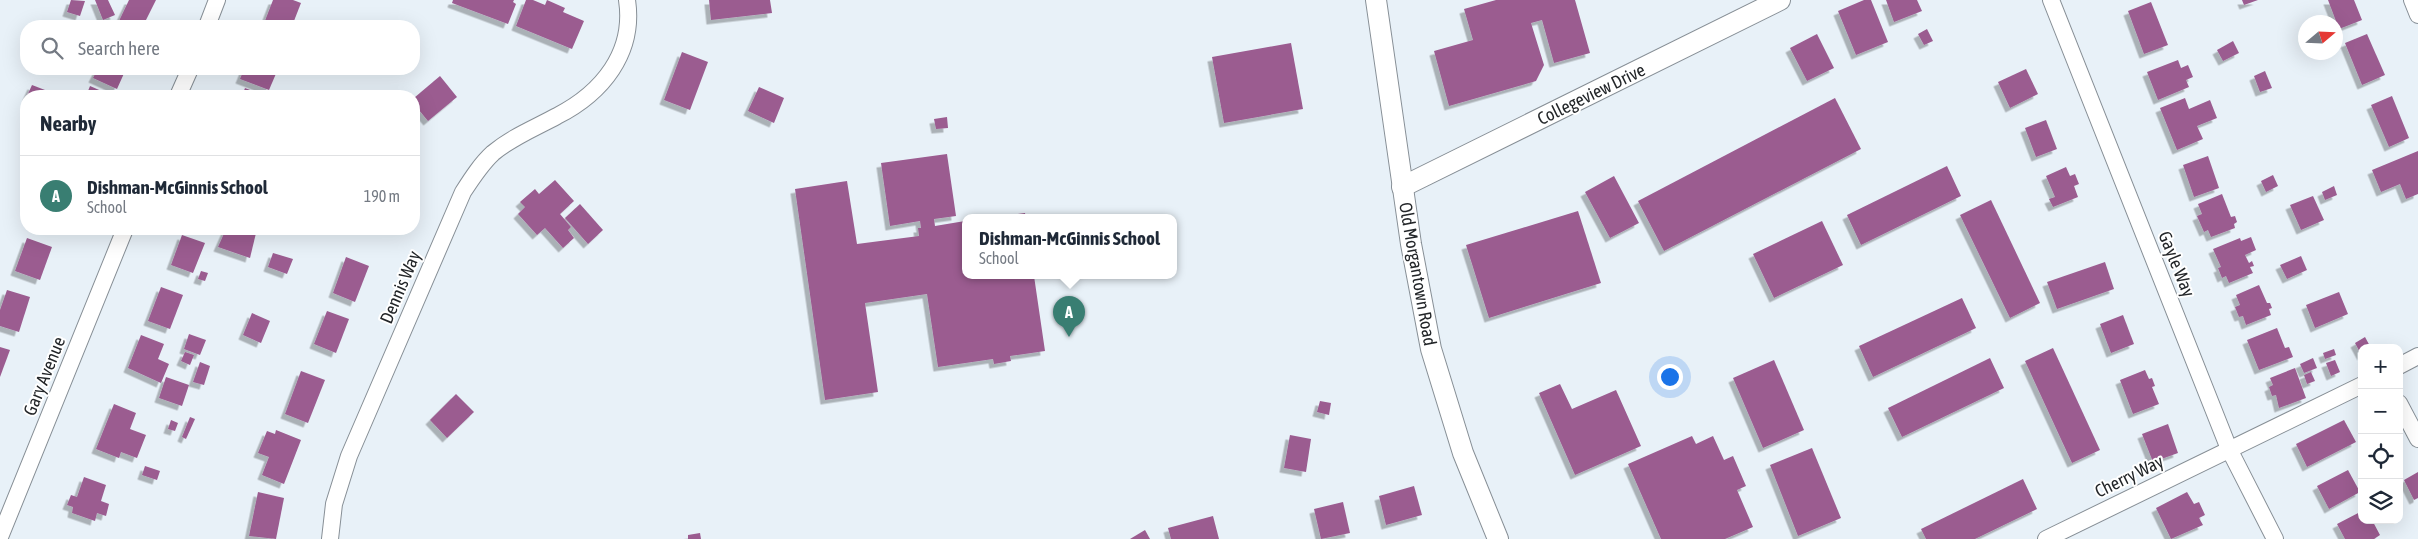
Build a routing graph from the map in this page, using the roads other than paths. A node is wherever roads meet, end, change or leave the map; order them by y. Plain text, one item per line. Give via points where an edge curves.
1 (217, 0) edge
2 (627, 0) edge
3 (1376, 0) edge
4 (1780, 0) edge
5 (2051, 0) edge
6 (2412, 0) edge
7 (2418, 15) edge
8 (209, 20) edge
9 (187, 75) edge
10 (181, 90) edge
11 (1402, 187) junction
12 (123, 235) edge
13 (2418, 356) edge
14 (2403, 364) edge
15 (2358, 386) edge
16 (2403, 411) edge
17 (2418, 439) edge
18 (2229, 449) junction
19 (0, 538) edge
20 (330, 539) edge
21 (1498, 539) edge
22 (2046, 539) edge
23 (2275, 539) edge

1 - 8 street
2 - 20 street, Dennis Way via 628,28 623,49 613,70 598,88 493,153 463,192 349,456 334,504
3 - 11 street, Old Morgantown Road
4 - 11 street, Collegeview Drive
5 - 18 street, Gayle Way
6 - 7 street
9 - 10 street
11 - 21 street, Old Morgantown Road via 1431,349 1463,453
12 - 19 street, Gary Avenue
13 - 14 street
15 - 18 street, Cherry Way
16 - 17 street
18 - 22 street, Cherry Way
18 - 23 street, Gayle Way

